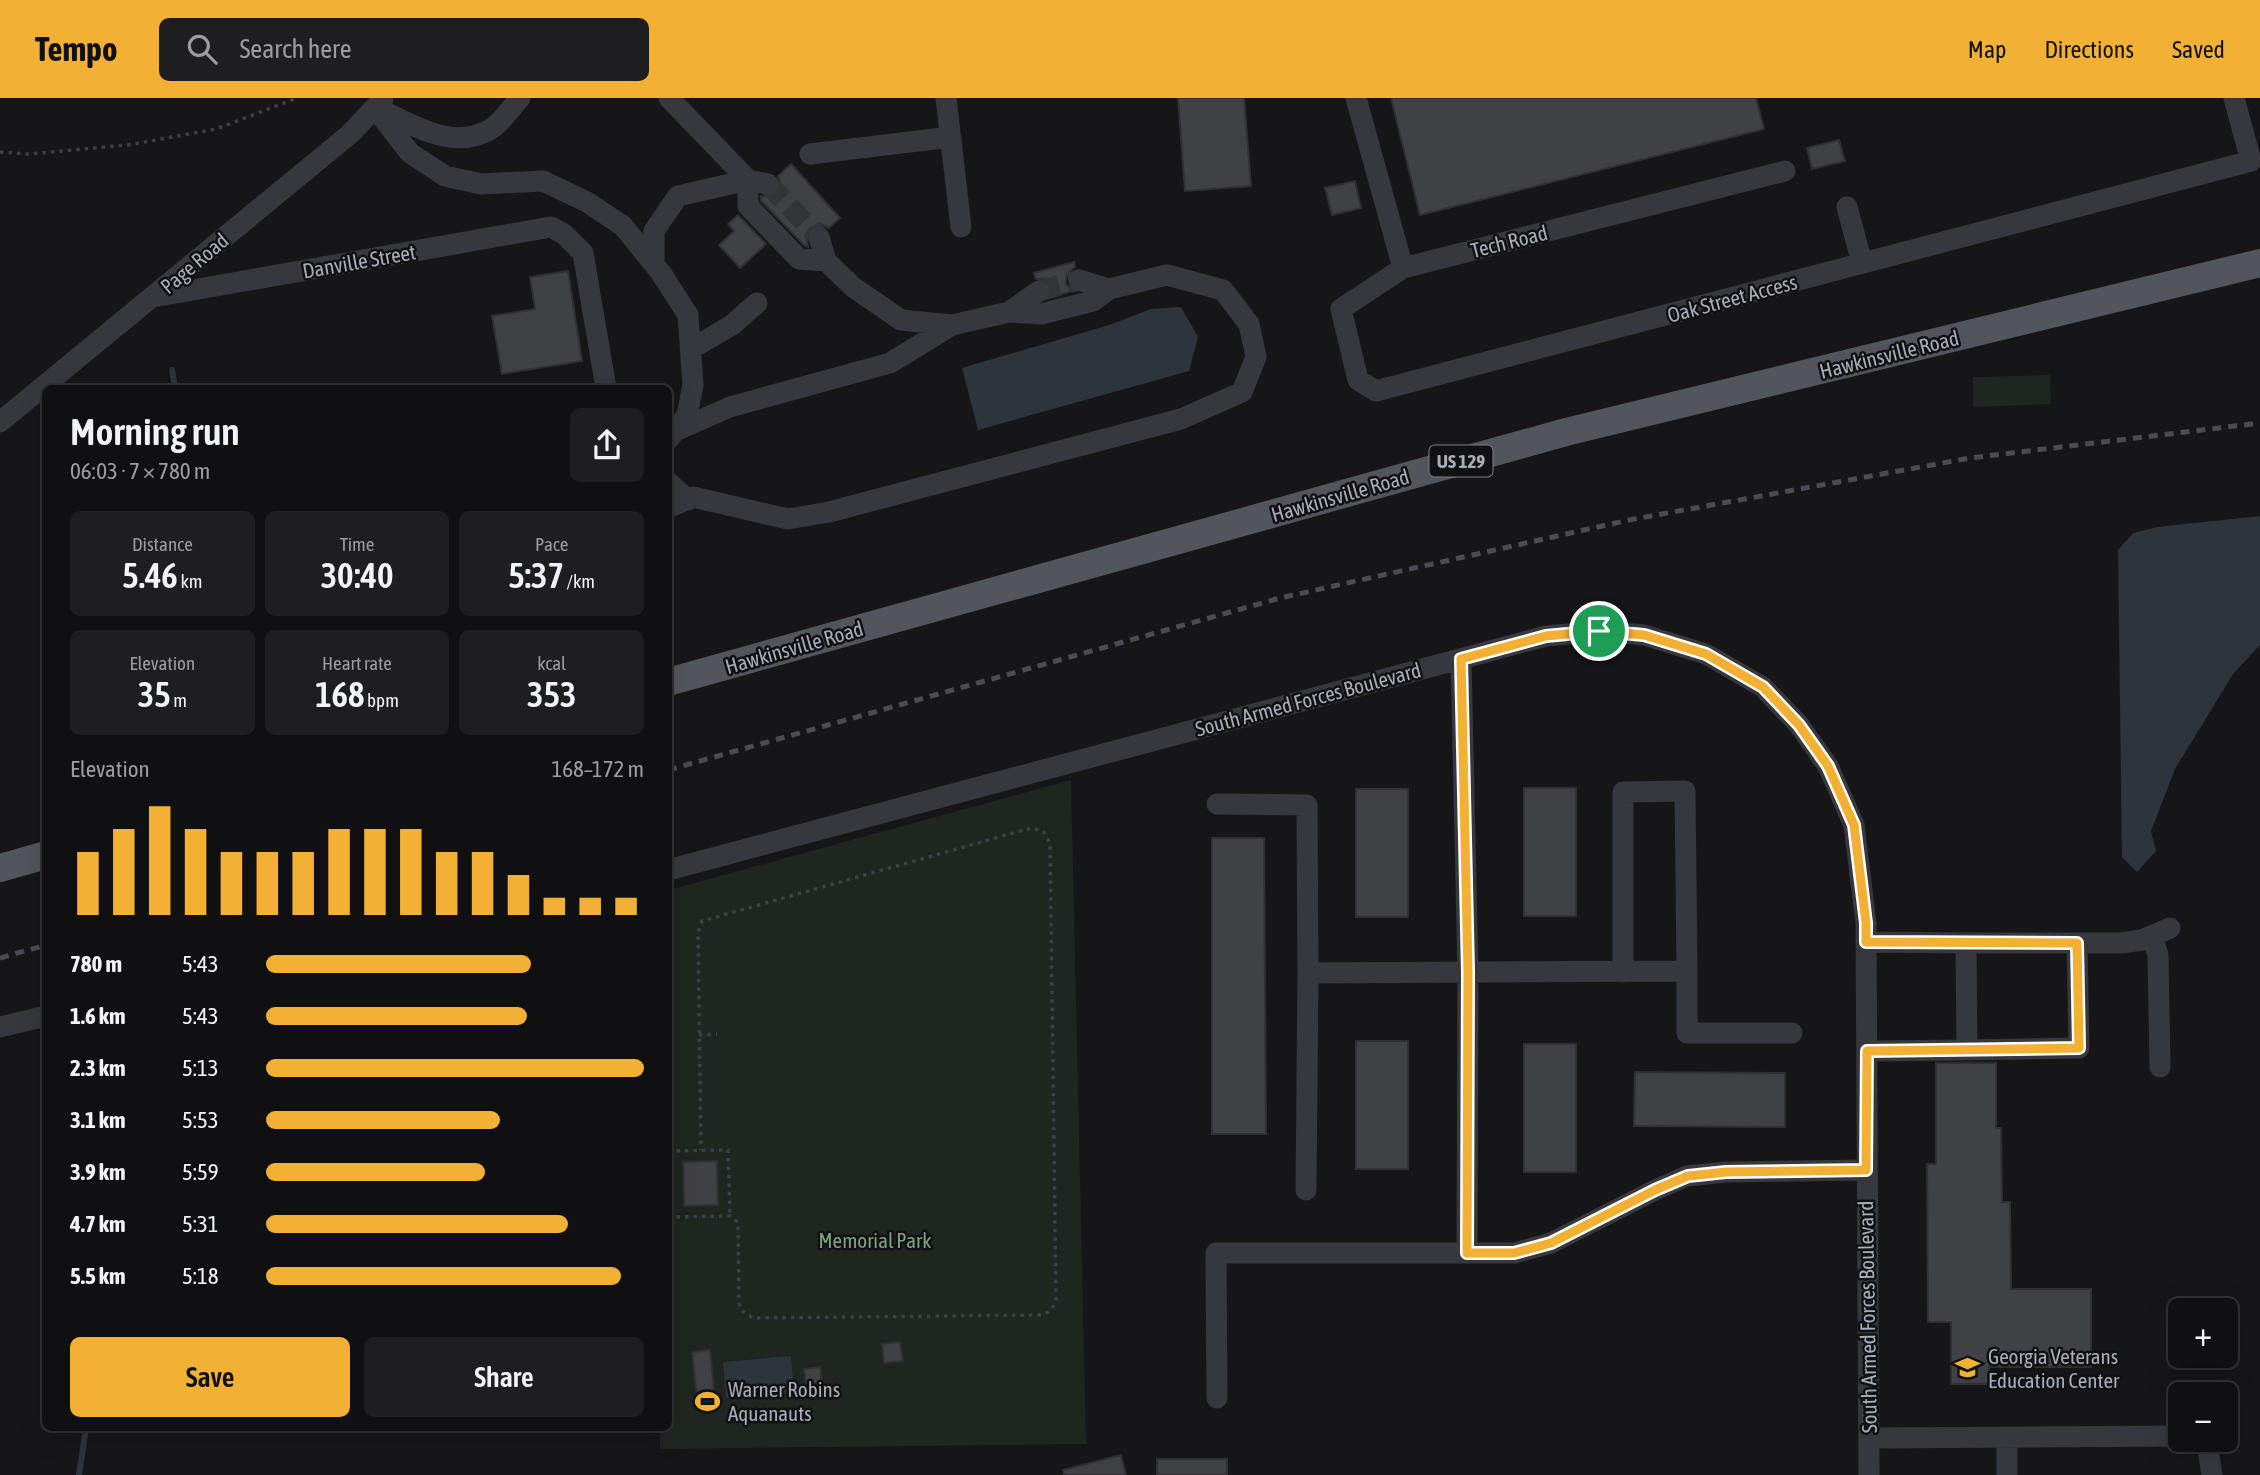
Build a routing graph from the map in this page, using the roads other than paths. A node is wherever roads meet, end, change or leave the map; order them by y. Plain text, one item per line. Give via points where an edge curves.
1 (520, 98) edge
2 (669, 98) edge
3 (946, 98) edge
4 (1356, 98) edge
5 (2234, 98) edge
6 (379, 103) edge
7 (951, 137) junction
8 (810, 154) dead end
9 (1785, 171) dead end
10 (758, 182) junction
11 (1847, 207) dead end
12 (961, 227) dead end
13 (819, 237) tunnel mouth
14 (826, 261) junction
15 (1862, 263) junction
16 (2260, 263) edge
17 (654, 264) junction
18 (1403, 268) junction
19 (1079, 280) tunnel mouth
20 (1109, 289) junction
21 (1039, 291) tunnel mouth
22 (153, 297) junction
23 (757, 303) dead end
24 (1009, 313) junction
25 (952, 325) junction
26 (691, 349) junction
27 (45, 385) edge
28 (605, 385) edge
29 (42, 388) edge
30 (0, 422) edge
31 (672, 436) edge
32 (678, 504) edge
33 (1461, 659) junction
34 (672, 681) edge
35 (1217, 804) dead end
36 (42, 856) edge
37 (0, 867) edge
38 (672, 869) edge
39 (1866, 942) junction
40 (1966, 943) junction
41 (2077, 943) junction
42 (1687, 971) junction
43 (1468, 972) junction
44 (1623, 972) junction
45 (1308, 973) junction
46 (42, 1017) edge
47 (0, 1027) edge
48 (1792, 1033) dead end
49 (1967, 1050) junction
50 (1867, 1051) junction
51 (2160, 1067) dead end
52 (1866, 1170) junction
53 (1306, 1190) dead end
54 (1467, 1253) junction
55 (1217, 1398) dead end
56 (2168, 1436) edge
57 (2007, 1437) junction
58 (1869, 1438) junction
59 (2208, 1452) edge
60 (1869, 1475) edge
61 (2007, 1475) edge
62 (2212, 1475) edge

1 - 6 street via 494,127 466,139 449,139
2 - 10 street
3 - 7 street
4 - 18 street
5 - 15 street, Oak Street Access via 2251,161
6 - 17 street via 410,153 446,176 481,184 543,181 623,226
6 - 22 street, Page Road via 350,134
7 - 8 street
7 - 12 street
9 - 18 street, Tech Road
10 - 14 street via 748,206 799,259
10 - 17 street via 677,196 654,231
11 - 15 street
13 - 14 street
14 - 25 street via 853,287 901,320
15 - 18 street, Oak Street Access via 1376,391 1358,380 1341,309
16 - 34 main road, Hawkinsville Road / US 129 via 1566,432
17 - 26 street via 688,315
19 - 20 street
20 - 24 street via 1093,301 1041,314
20 - 32 street via 1167,275 1223,290 1249,324 1256,357 1242,392 1181,419 829,512 788,519 693,497
21 - 24 street
22 - 27 street, Page Road
22 - 28 street, Danville Street via 551,227 583,254
23 - 26 street via 732,325
24 - 25 street
25 - 31 street via 890,363 730,407
26 - 31 street via 693,385 687,415
29 - 30 street, Page Road
33 - 38 street, South Armed Forces Boulevard
33 - 39 street, South Armed Forces Boulevard via 1546,636 1599,631 1644,635 1706,654 1763,687 1799,725 1828,766 1854,825
33 - 43 street
35 - 45 street via 1307,805
36 - 37 main road
39 - 40 street
39 - 50 street, South Armed Forces Boulevard
40 - 41 street
40 - 49 street
41 - 49 street via 2079,1048
41 - 51 street via 2121,943 2161,932
42 - 44 street
42 - 44 street via 1685,791 1623,792
42 - 48 street via 1688,1033
43 - 44 street
43 - 45 street
43 - 54 street
45 - 53 street
46 - 47 street
49 - 50 street
50 - 52 street, South Armed Forces Boulevard
52 - 54 street via 1688,1176 1551,1243 1514,1253
52 - 58 street, South Armed Forces Boulevard
54 - 55 street via 1216,1253
56 - 57 street
57 - 58 street
57 - 61 street
58 - 60 street, South Armed Forces Boulevard
59 - 62 street

